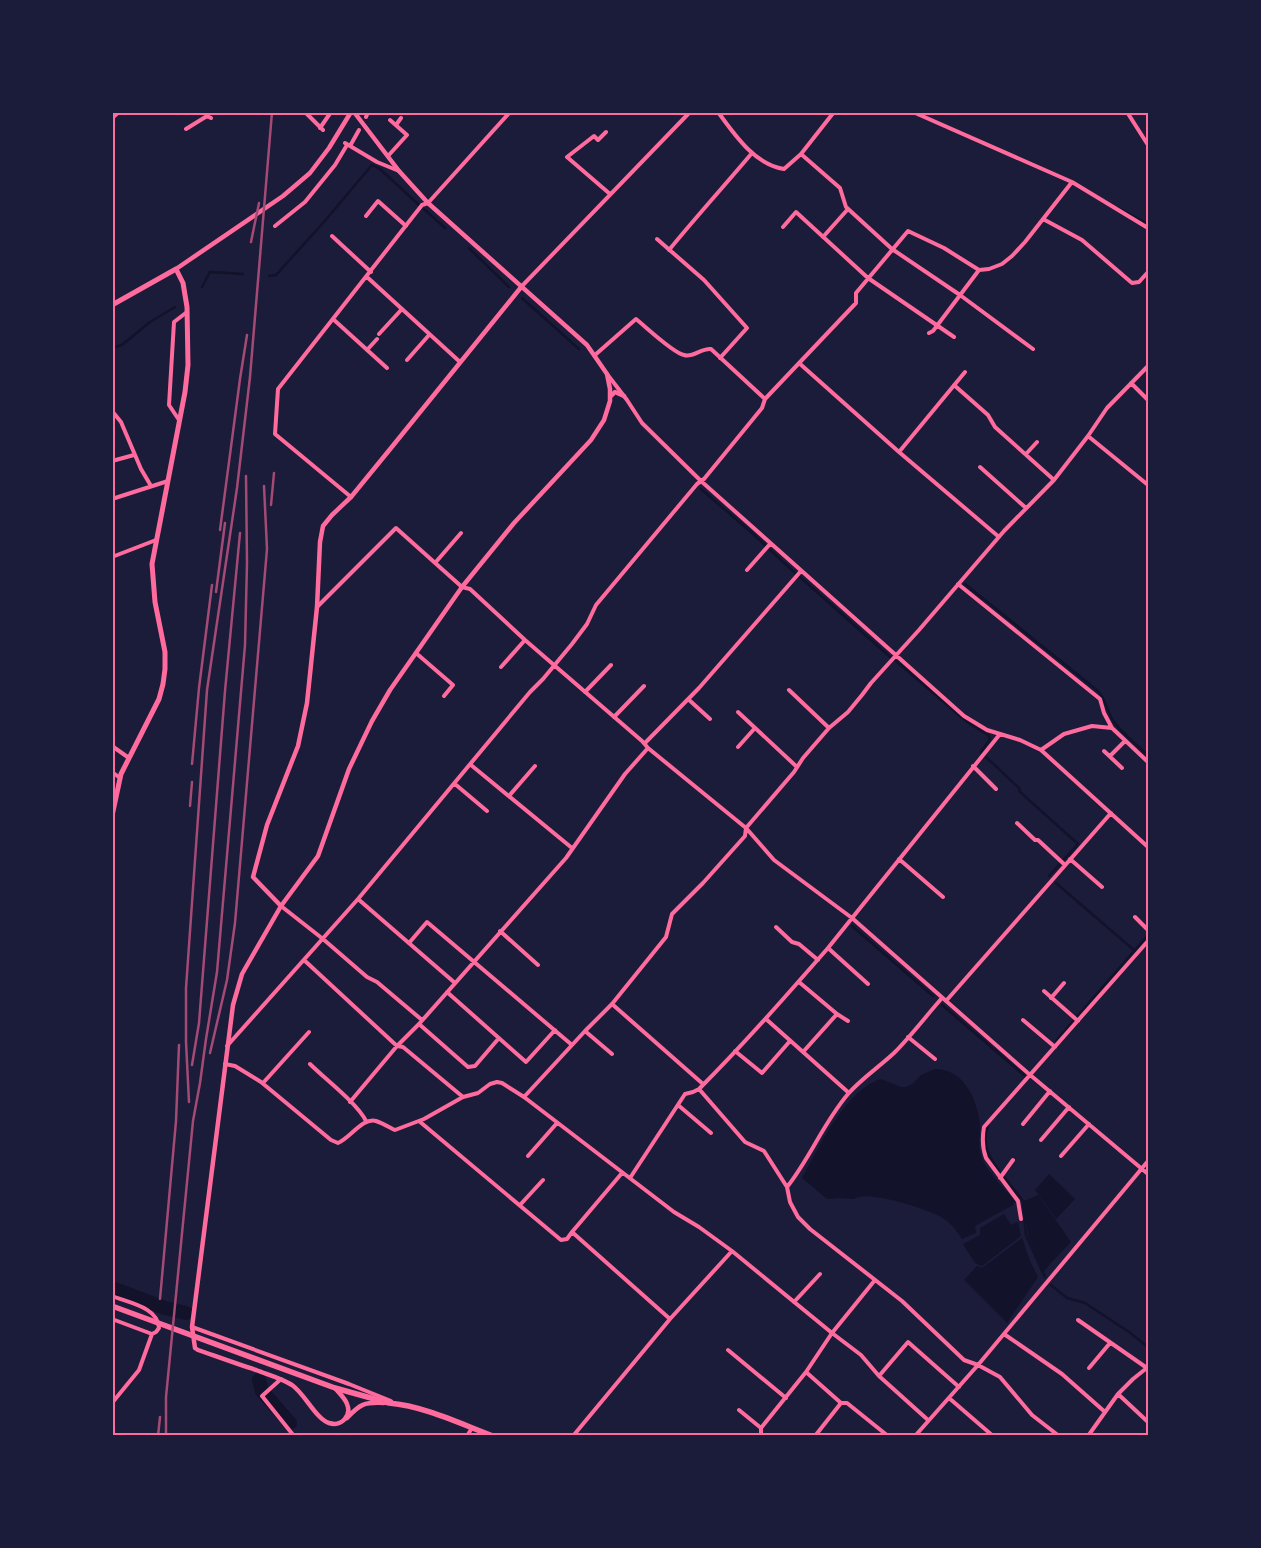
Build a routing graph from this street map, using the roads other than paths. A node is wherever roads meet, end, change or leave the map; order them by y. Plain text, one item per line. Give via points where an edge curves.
1 (119, 112) edge
2 (305, 112) edge
3 (331, 112) edge
4 (352, 112) edge
5 (510, 112) edge
6 (690, 112) edge
7 (718, 112) edge
8 (834, 112) edge
9 (913, 112) edge
10 (1127, 112) edge
11 (208, 115) edge
12 (112, 118) edge
13 (401, 118) dead end
14 (390, 120) dead end
15 (396, 125) junction
16 (186, 129) dead end
17 (359, 130) dead end
18 (606, 132) dead end
19 (347, 145) junction
20 (1148, 146) edge
21 (752, 153) junction
22 (801, 154) junction
23 (388, 156) junction
24 (399, 171) junction
25 (1072, 182) junction
26 (610, 194) junction
27 (428, 202) junction
28 (848, 209) junction
29 (366, 216) dead end
30 (1043, 219) junction
31 (275, 226) dead end
32 (406, 226) junction
33 (783, 227) dead end
34 (1148, 228) edge
35 (332, 236) dead end
36 (823, 237) junction
37 (657, 239) dead end
38 (892, 249) junction
39 (669, 250) junction
40 (176, 270) junction
41 (979, 270) junction
42 (371, 272) junction
43 (1148, 272) edge
44 (367, 277) junction
45 (868, 278) junction
46 (522, 286) junction
47 (960, 295) junction
48 (112, 305) edge
49 (402, 309) junction
50 (187, 312) junction
51 (333, 320) junction
52 (937, 326) junction
53 (928, 333) dead end
54 (379, 334) dead end
55 (429, 335) junction
56 (954, 337) dead end
57 (377, 339) dead end
58 (1033, 349) dead end
59 (367, 350) junction
60 (595, 355) junction
61 (720, 358) junction
62 (407, 360) dead end
63 (460, 362) junction
64 (799, 363) junction
65 (1148, 366) edge
66 (386, 368) dead end
67 (965, 372) dead end
68 (608, 374) junction
69 (1131, 383) junction
70 (954, 385) junction
71 (624, 396) junction
72 (610, 398) junction
73 (765, 399) junction
74 (1148, 400) edge
75 (112, 411) edge
76 (180, 422) junction
77 (1088, 436) junction
78 (1036, 442) dead end
79 (899, 452) junction
80 (1026, 454) junction
81 (134, 455) junction
82 (112, 461) edge
83 (980, 467) dead end
84 (1054, 480) junction
85 (701, 481) junction
86 (168, 482) junction
87 (1148, 485) edge
88 (151, 486) junction
89 (351, 496) junction
90 (112, 499) edge
91 (1026, 508) junction
92 (461, 533) dead end
93 (999, 536) junction
94 (156, 540) junction
95 (768, 545) junction
96 (112, 557) edge
97 (435, 563) junction
98 (747, 570) dead end
99 (800, 571) junction
100 (958, 584) junction
101 (462, 587) junction
102 (318, 607) junction
103 (525, 640) junction
104 (416, 653) junction
105 (896, 656) junction
106 (555, 665) junction
107 (611, 665) dead end
108 (501, 667) dead end
109 (644, 686) dead end
110 (788, 690) dead end
111 (586, 692) junction
112 (444, 696) dead end
113 (688, 699) junction
114 (738, 712) dead end
115 (614, 717) junction
116 (710, 718) dead end
117 (754, 728) junction
118 (829, 728) junction
119 (1112, 728) junction
120 (1000, 734) junction
121 (1125, 740) junction
122 (645, 743) junction
123 (112, 746) edge
124 (738, 747) dead end
125 (648, 748) junction
126 (1041, 750) junction
127 (1104, 751) dead end
128 (1110, 756) junction
129 (128, 758) junction
130 (1148, 762) edge
131 (471, 765) junction
132 (535, 766) dead end
133 (974, 766) junction
134 (797, 767) junction
135 (1122, 768) dead end
136 (112, 772) edge
137 (120, 778) junction
138 (455, 784) junction
139 (996, 789) dead end
140 (509, 796) junction
141 (487, 811) dead end
142 (1111, 813) junction
143 (112, 816) edge
144 (1017, 823) dead end
145 (746, 828) junction
146 (1148, 847) edge
147 (572, 848) junction
148 (899, 859) junction
149 (1070, 859) junction
150 (1063, 863) junction
151 (1102, 888) dead end
152 (943, 897) dead end
153 (358, 899) junction
154 (281, 906) junction
155 (1136, 917) dead end
156 (852, 918) junction
157 (776, 927) dead end
158 (1148, 930) edge
159 (500, 931) junction
160 (323, 939) junction
161 (1148, 941) edge
162 (409, 943) junction
163 (828, 948) junction
164 (304, 960) junction
165 (818, 960) junction
166 (473, 962) junction
167 (538, 965) dead end
168 (798, 982) junction
169 (455, 983) junction
170 (1064, 983) dead end
171 (868, 984) dead end
172 (1044, 991) dead end
173 (447, 992) junction
174 (942, 998) junction
175 (1051, 998) junction
176 (946, 1002) junction
177 (612, 1004) junction
178 (837, 1014) junction
179 (766, 1019) junction
180 (422, 1020) junction
181 (1023, 1020) dead end
182 (1076, 1020) junction
183 (848, 1021) dead end
184 (419, 1024) junction
185 (554, 1030) junction
186 (585, 1031) junction
187 (309, 1032) dead end
188 (499, 1038) junction
189 (908, 1038) junction
190 (790, 1042) junction
191 (572, 1045) junction
192 (227, 1046) junction
193 (397, 1046) junction
194 (1055, 1048) junction
195 (735, 1051) junction
196 (802, 1052) junction
197 (612, 1054) dead end
198 (935, 1059) dead end
199 (226, 1064) junction
200 (310, 1064) dead end
201 (1029, 1074) junction
202 (263, 1083) junction
203 (703, 1084) junction
204 (699, 1089) junction
205 (1050, 1091) junction
206 (849, 1093) junction
207 (463, 1097) junction
208 (524, 1097) junction
209 (350, 1102) junction
210 (678, 1105) junction
211 (1069, 1107) junction
212 (366, 1121) junction
213 (419, 1121) junction
214 (557, 1123) junction
215 (1022, 1124) dead end
216 (1089, 1124) junction
217 (711, 1133) dead end
218 (1041, 1140) dead end
219 (528, 1156) dead end
220 (1061, 1156) dead end
221 (1013, 1160) dead end
222 (1148, 1161) edge
223 (1142, 1168) junction
224 (622, 1173) junction
225 (1148, 1174) edge
226 (630, 1178) junction
227 (1000, 1178) junction
228 (543, 1180) dead end
229 (787, 1187) junction
230 (520, 1205) junction
231 (1021, 1219) dead end
232 (572, 1232) junction
233 (732, 1251) junction
234 (820, 1274) dead end
235 (875, 1280) junction
236 (112, 1296) edge
237 (794, 1302) junction
238 (112, 1306) edge
239 (112, 1319) edge
240 (670, 1319) junction
241 (1078, 1320) dead end
242 (192, 1327) junction
243 (832, 1333) junction
244 (152, 1334) junction
245 (1004, 1334) junction
246 (1110, 1343) junction
247 (728, 1350) dead end
248 (978, 1365) junction
249 (1148, 1367) edge
250 (1089, 1368) dead end
251 (806, 1372) junction
252 (879, 1376) junction
253 (281, 1379) junction
254 (959, 1387) junction
255 (335, 1388) junction
256 (1118, 1394) junction
257 (786, 1398) junction
258 (949, 1398) junction
259 (112, 1403) edge
260 (389, 1403) junction
261 (841, 1403) junction
262 (398, 1404) junction
263 (739, 1410) dead end
264 (1105, 1412) junction
265 (346, 1419) junction
266 (928, 1420) junction
267 (1148, 1422) edge
268 (472, 1428) junction
269 (762, 1428) junction
270 (290, 1430) junction
271 (285, 1436) edge
272 (294, 1436) edge
273 (467, 1436) edge
274 (493, 1436) edge
275 (573, 1436) edge
276 (762, 1436) edge
277 (815, 1436) edge
278 (888, 1436) edge
279 (915, 1436) edge
280 (993, 1436) edge
281 (1059, 1436) edge
282 (1088, 1436) edge

1 - 12 street
2 - 3 street via 322,129
4 - 23 street
4 - 40 street via 310,173 283,196
5 - 27 street
6 - 26 street
7 - 21 street
8 - 22 street
9 - 25 street
10 - 20 street
11 - 16 street
13 - 15 street
14 - 15 street
15 - 23 street via 407,135
17 - 19 street
18 - 26 street via 598,140 594,136 567,157
19 - 24 street
19 - 31 street via 305,202
21 - 22 street via 772,166 784,169
21 - 39 street
22 - 28 street via 840,188
23 - 24 street
24 - 27 street
25 - 30 street
25 - 34 street
26 - 46 street
27 - 32 street
27 - 46 street
28 - 36 street
28 - 38 street
29 - 32 street via 378,201
30 - 41 street via 1002,264
30 - 43 street via 1082,240 1132,283 1139,282
32 - 42 street
33 - 36 street via 796,212
35 - 42 street
36 - 45 street
37 - 39 street
38 - 41 street via 908,230
38 - 45 street
38 - 47 street
39 - 61 street via 704,280 747,328
40 - 48 main road
40 - 50 main road via 183,283
41 - 47 street
42 - 44 street
44 - 49 street
44 - 51 street
45 - 52 street
45 - 64 street via 856,293 856,302
46 - 60 street
46 - 63 street
47 - 52 street
47 - 58 street
49 - 54 street
49 - 55 street
50 - 76 main road via 188,365
50 - 76 street via 174,322 169,405
51 - 59 street
51 - 89 street via 278,389 275,434
52 - 53 street
52 - 56 street
55 - 62 street
55 - 63 street
57 - 59 street
59 - 66 street
60 - 61 street via 636,319 684,356 710,349
60 - 68 street
61 - 73 street
63 - 89 street
64 - 73 street
64 - 79 street
65 - 69 street
67 - 70 street
68 - 71 street
68 - 72 street
69 - 74 street
69 - 77 street via 1107,408
70 - 79 street
70 - 80 street
71 - 72 street via 615,392
71 - 85 street via 642,423
72 - 101 street via 604,420 591,440 514,523
73 - 85 street via 762,408
75 - 81 street via 121,422
76 - 86 main road
77 - 84 street
77 - 87 street
78 - 80 street
79 - 93 street
80 - 84 street
81 - 82 street
81 - 88 street
83 - 91 street
84 - 91 street
85 - 95 street
85 - 106 street via 596,605
86 - 88 street
86 - 94 main road
88 - 90 street
89 - 102 street via 323,526
91 - 93 street
92 - 97 street
93 - 100 street
94 - 96 street
94 - 129 main road via 153,583 165,669 159,699
95 - 98 street
95 - 99 street
97 - 101 street
97 - 102 street via 396,528
99 - 105 street
99 - 113 street
100 - 105 street
100 - 119 street via 1100,698
101 - 103 street via 470,589
101 - 104 street
102 - 154 street via 307,703 298,746 267,825 253,877
103 - 106 street
103 - 108 street
104 - 112 street via 453,685
104 - 154 street via 368,729 349,769 318,856
105 - 118 street via 848,712
105 - 120 street via 964,716
106 - 111 street
106 - 131 street
107 - 111 street
109 - 115 street
110 - 118 street
111 - 115 street
113 - 116 street
113 - 122 street
114 - 117 street
115 - 122 street
117 - 124 street
117 - 134 street
118 - 134 street
119 - 121 street
119 - 126 street via 1092,726 1064,734
120 - 126 street
120 - 133 street
121 - 128 street
121 - 130 street
122 - 125 street
123 - 129 street
125 - 145 street
125 - 147 street via 624,774
126 - 142 street
127 - 128 street
128 - 135 street
129 - 137 main road
131 - 138 street
131 - 140 street
132 - 140 street
133 - 139 street
133 - 148 street
134 - 145 street
136 - 137 street
137 - 143 main road
138 - 141 street
138 - 153 street
140 - 147 street
142 - 146 street
142 - 149 street
144 - 150 street
145 - 156 street via 774,860
145 - 177 street via 745,836 672,914 666,937
147 - 159 street
148 - 152 street
148 - 156 street
149 - 150 street
149 - 151 street
150 - 176 street
153 - 160 street
153 - 162 street
154 - 160 street
154 - 192 street via 242,974
155 - 158 street
156 - 163 street
156 - 174 street
157 - 165 street
159 - 166 street
159 - 167 street
160 - 164 street
160 - 180 street
161 - 182 street
162 - 166 street via 427,922
162 - 169 street
163 - 165 street
163 - 171 street
164 - 192 street
164 - 193 street
165 - 168 street
166 - 169 street
166 - 185 street
168 - 178 street
168 - 179 street
169 - 173 street
170 - 175 street
172 - 175 street
173 - 180 street
173 - 188 street
174 - 176 street
174 - 189 street
175 - 182 street
176 - 201 street
177 - 186 street
177 - 203 street
178 - 183 street
178 - 196 street
179 - 190 street
179 - 195 street
180 - 184 street
181 - 194 street
182 - 194 street
184 - 188 street via 472,1068
184 - 193 street
185 - 188 street via 526,1062
185 - 191 street
186 - 191 street
186 - 197 street
187 - 202 street
189 - 198 street
189 - 206 street
190 - 195 street via 762,1073
190 - 196 street
191 - 208 street
192 - 199 street
193 - 207 street via 403,1047
193 - 209 street
194 - 201 street
195 - 203 street
196 - 206 street
199 - 202 street
199 - 242 street
200 - 209 street
201 - 205 street
201 - 227 street via 984,1126 983,1150
202 - 212 street via 338,1143
203 - 204 street
204 - 210 street via 685,1094
204 - 229 street via 746,1142 764,1151
205 - 211 street
205 - 215 street
206 - 229 street
207 - 208 street via 497,1082
207 - 213 street
208 - 214 street
209 - 212 street
210 - 217 street
210 - 226 street
211 - 216 street
211 - 218 street
212 - 213 street via 374,1120 395,1130
213 - 230 street
214 - 219 street
214 - 224 street
216 - 220 street
216 - 223 street
221 - 227 street
222 - 223 street
223 - 225 street
223 - 245 street
224 - 226 street
224 - 232 street
226 - 233 street
227 - 231 street via 1018,1201
228 - 230 street
229 - 235 street via 798,1217
230 - 232 street via 561,1240
232 - 240 street
233 - 237 street
233 - 240 street
234 - 237 street
235 - 243 street
235 - 248 street via 964,1360
236 - 244 street via 153,1312 159,1328
237 - 243 street
238 - 255 main road
239 - 244 street
240 - 275 street
241 - 246 street
242 - 253 street via 198,1350
242 - 262 street
243 - 251 street
243 - 252 street via 861,1355
244 - 259 street via 139,1370
245 - 248 street
245 - 264 street via 1062,1374
246 - 249 street
246 - 250 street
247 - 257 street
248 - 254 street
248 - 281 street via 1000,1377 1032,1415
249 - 256 street
251 - 257 street
251 - 261 street
252 - 254 street via 908,1342
252 - 266 street
253 - 265 street via 294,1386 325,1422 340,1423
253 - 270 street via 262,1396
254 - 258 street
255 - 260 main road
255 - 265 street via 347,1404
256 - 264 street
256 - 267 street
257 - 269 street
258 - 266 street
258 - 280 street
260 - 262 main road
260 - 265 street via 362,1404
261 - 277 street
261 - 278 street via 847,1403
262 - 268 main road
263 - 269 street
264 - 282 street
266 - 279 street
268 - 273 street
268 - 274 main road
269 - 276 street
270 - 271 street
270 - 272 street

